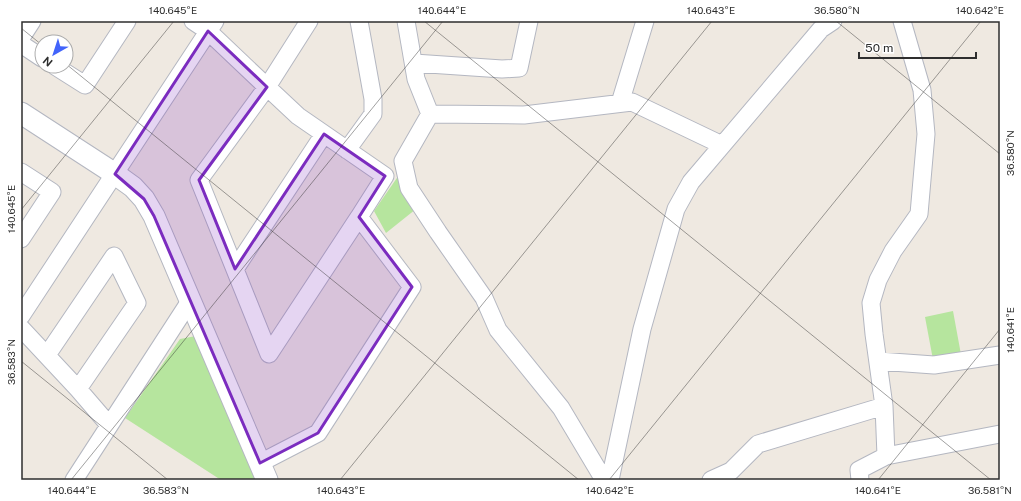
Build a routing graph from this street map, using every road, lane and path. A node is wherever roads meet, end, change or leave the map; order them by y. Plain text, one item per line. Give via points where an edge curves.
1 (32, 21) edge
2 (127, 21) edge
3 (193, 21) edge
4 (309, 21) edge
5 (359, 21) edge
6 (406, 21) edge
7 (529, 21) edge
8 (645, 21) edge
9 (833, 21) edge
10 (902, 21) edge
11 (211, 26) edge
12 (21, 38) edge
13 (21, 44) edge
14 (34, 53) edge
15 (414, 63) junction
16 (67, 74) edge
17 (267, 87) junction
18 (620, 103) junction
19 (21, 113) edge
20 (430, 114) junction
21 (324, 134) junction
22 (722, 145) junction
23 (347, 150) junction
24 (21, 172) edge
25 (115, 174) junction
26 (359, 217) junction
27 (21, 239) edge
28 (235, 269) junction
29 (190, 301) junction
30 (21, 316) edge
31 (21, 328) edge
32 (47, 355) junction
33 (1000, 355) edge
34 (878, 361) junction
35 (78, 389) junction
36 (884, 406) junction
37 (109, 425) junction
38 (1000, 434) edge
39 (886, 456) junction
40 (264, 471) edge
41 (74, 480) edge
42 (604, 480) edge
43 (610, 480) edge
44 (711, 480) edge
45 (860, 480) edge

1 - 12 street
2 - 16 street via 84,85
3 - 11 street
4 - 17 street
5 - 23 street via 373,99 373,114
6 - 15 street
7 - 15 street via 519,68
8 - 18 street
9 - 22 street via 821,29
10 - 34 street via 922,90 926,134 918,214 893,251 878,280 871,303
11 - 17 street
11 - 25 street
13 - 14 street
15 - 20 street via 416,79
17 - 21 street via 298,116
17 - 28 street via 199,180
18 - 20 street via 524,115
18 - 22 street via 632,102
19 - 25 street
20 - 42 street via 403,161 409,188 484,298 498,330 561,408
21 - 23 street
21 - 28 street
22 - 43 street via 691,182 676,209 642,329
23 - 26 street via 385,176
24 - 27 street via 52,192
25 - 29 street via 144,199 154,216
25 - 30 street
26 - 28 street via 269,354
26 - 40 street via 412,287 318,434
29 - 37 street
29 - 40 street
31 - 32 street
32 - 35 street
32 - 35 street via 114,256 137,303
33 - 34 street via 934,365
34 - 36 street
35 - 37 street
36 - 39 street
36 - 44 street via 758,444 731,471
37 - 41 street
38 - 39 street
39 - 45 street via 859,470

